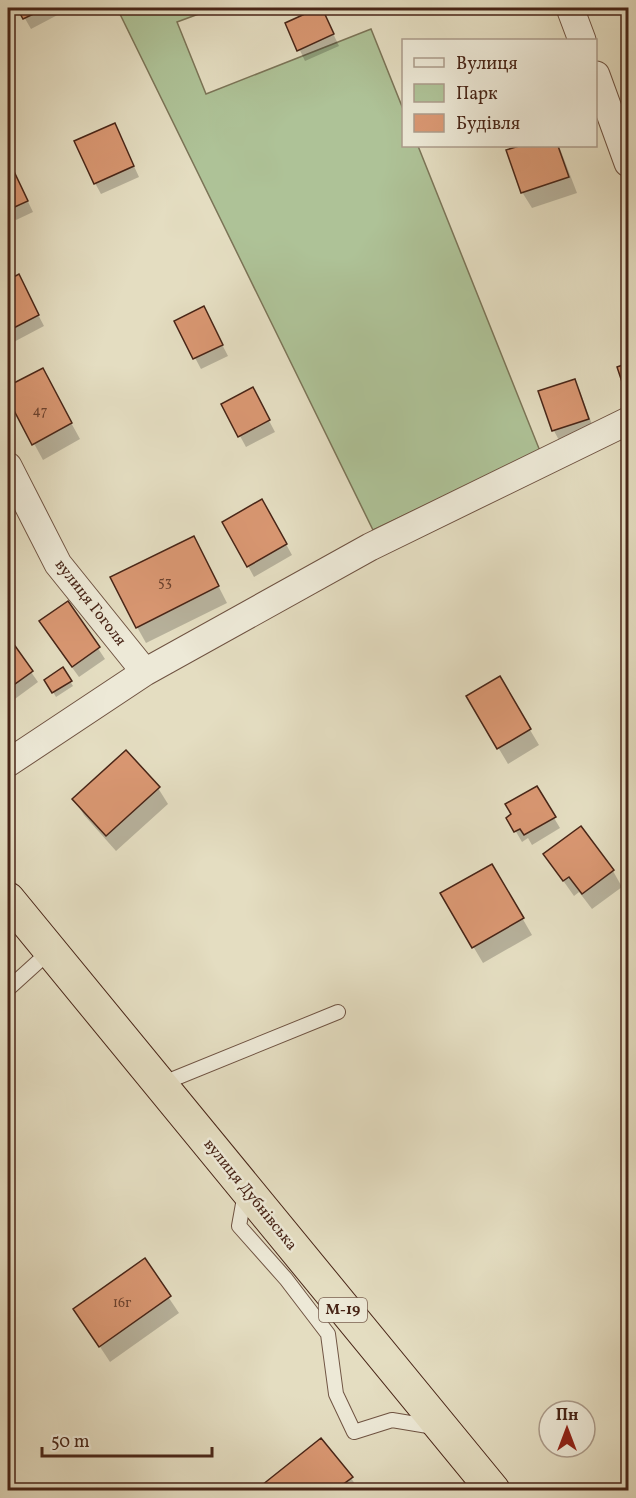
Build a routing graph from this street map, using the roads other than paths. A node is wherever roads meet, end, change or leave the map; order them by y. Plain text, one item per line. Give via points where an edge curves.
1 (570, 8) edge
2 (582, 39) edge
3 (597, 78) edge
4 (628, 163) edge
5 (628, 421) edge
6 (8, 466) edge
7 (145, 672) junction
8 (8, 763) edge
9 (8, 899) edge
10 (50, 951) junction
11 (8, 989) edge
12 (338, 1012) dead end
13 (159, 1085) junction
14 (246, 1191) junction
15 (441, 1428) junction
16 (481, 1487) edge

1 - 2 street
3 - 4 street
5 - 7 street via 370,547
6 - 7 street, вулиця Гоголя via 58,564
7 - 8 street
9 - 10 highway, вулиця Дубнівська / М-19
10 - 11 lane
10 - 13 highway, вулиця Дубнівська / М-19
12 - 13 lane
13 - 14 highway, вулиця Дубнівська / М-19
14 - 15 highway, вулиця Дубнівська / М-19
14 - 15 lane via 239,1226 328,1334 336,1394 354,1431 392,1420
15 - 16 highway, вулиця Дубнівська / М-19

